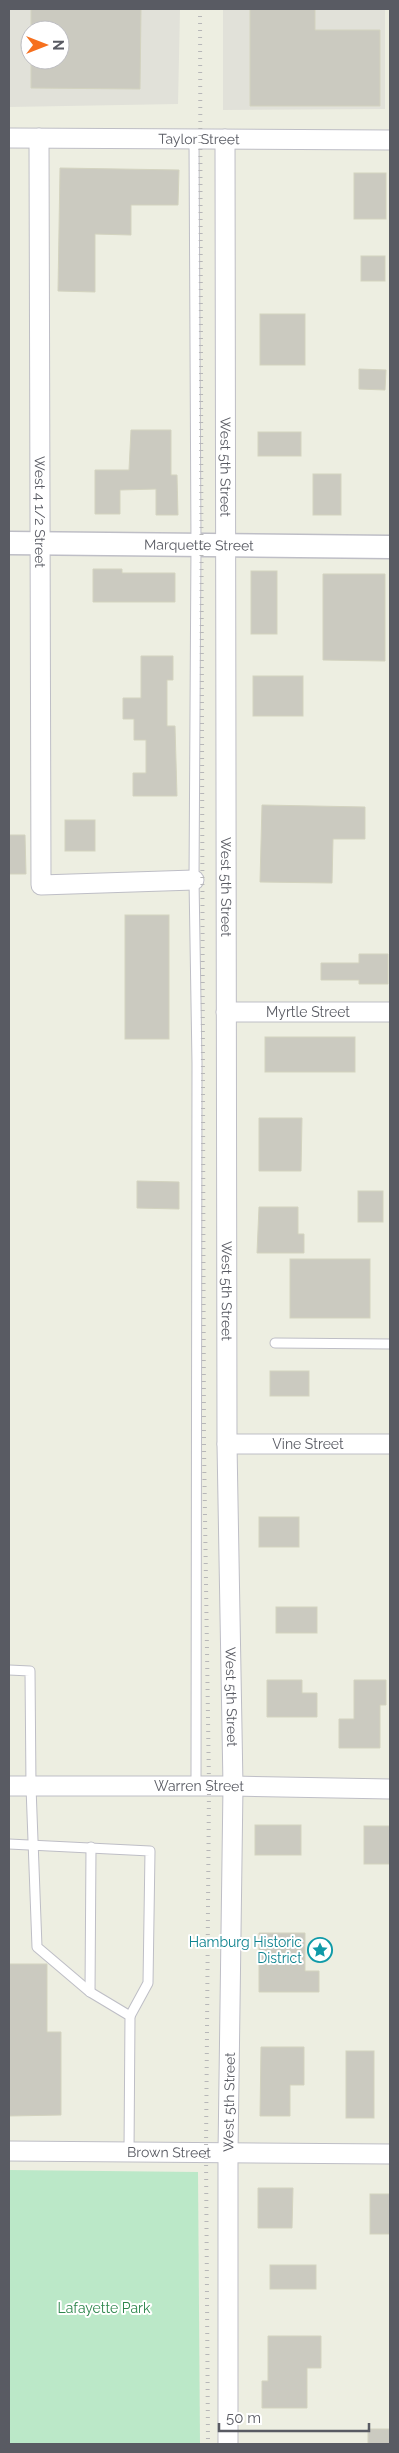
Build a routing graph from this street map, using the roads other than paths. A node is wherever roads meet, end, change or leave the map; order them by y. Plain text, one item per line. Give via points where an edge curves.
1 (9, 138) edge
2 (39, 138) junction
3 (194, 139) junction
4 (225, 139) junction
5 (390, 140) edge
6 (9, 543) edge
7 (40, 543) junction
8 (196, 545) junction
9 (226, 545) junction
10 (390, 547) edge
11 (194, 880) junction
12 (226, 1012) junction
13 (390, 1012) edge
14 (275, 1343) dead end
15 (390, 1344) edge
16 (227, 1444) junction
17 (390, 1444) edge
18 (9, 1670) edge
19 (9, 1786) edge
20 (32, 1786) junction
21 (196, 1786) junction
22 (233, 1786) junction
23 (390, 1789) edge
24 (9, 1844) edge
25 (34, 1845) junction
26 (91, 1847) junction
27 (90, 1992) junction
28 (130, 2016) junction
29 (9, 2151) edge
30 (129, 2152) junction
31 (228, 2153) junction
32 (390, 2154) edge
33 (228, 2444) edge

1 - 2 street, Taylor Street
2 - 3 street, Taylor Street
2 - 7 street, West 4 1/2 Street
3 - 4 street, Taylor Street
3 - 8 lane
4 - 5 street, Taylor Street
4 - 9 street, West 5th Street
6 - 7 street, Marquette Street
7 - 8 street, Marquette Street
7 - 11 street, West 4 1/2 Street via 41,885
8 - 9 street, Marquette Street
8 - 11 lane
9 - 10 street, Marquette Street
9 - 12 street, West 5th Street
11 - 21 lane via 197,1063
12 - 13 street, Myrtle Street
12 - 16 street, West 5th Street
14 - 15 lane
16 - 17 street, Vine Street
16 - 22 street, West 5th Street
18 - 20 lane via 30,1670
19 - 20 street, Warren Street
20 - 21 street, Warren Street
20 - 25 lane
21 - 22 street, Warren Street
22 - 23 street, Warren Street
22 - 31 street, West 5th Street
24 - 25 lane
25 - 26 lane
25 - 27 lane via 38,1947
26 - 27 lane
26 - 28 lane via 150,1851 148,1983
27 - 28 lane
28 - 30 lane
29 - 30 street, Brown Street
30 - 31 street, Brown Street
31 - 32 street, Brown Street
31 - 33 street, West 5th Street

